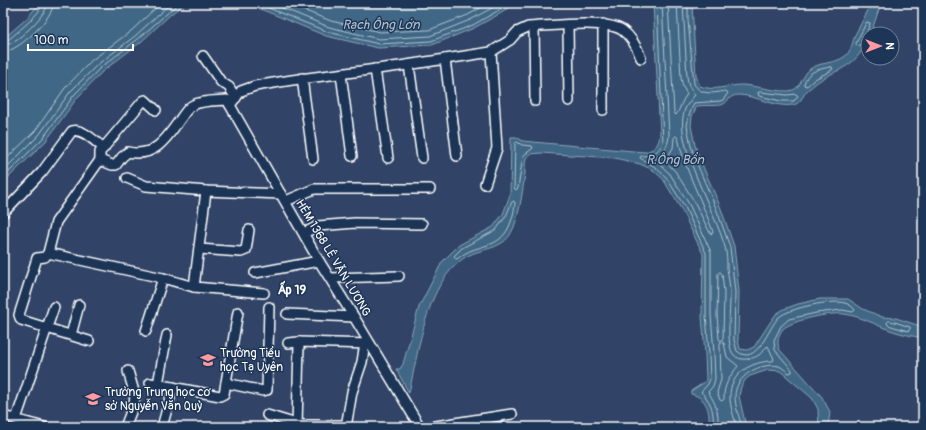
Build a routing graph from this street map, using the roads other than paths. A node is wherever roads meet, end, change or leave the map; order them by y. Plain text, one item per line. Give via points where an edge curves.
1 (603, 24) junction
2 (568, 25) junction
3 (534, 27) junction
4 (491, 52) junction
5 (203, 56) dead end
6 (641, 58) dead end
7 (445, 59) junction
8 (410, 65) junction
9 (375, 69) junction
10 (340, 74) junction
11 (302, 78) junction
12 (228, 101) junction
13 (535, 101) dead end
14 (569, 101) dead end
15 (156, 110) dead end
16 (603, 110) dead end
17 (104, 148) junction
18 (352, 156) dead end
19 (457, 156) dead end
20 (388, 158) dead end
21 (422, 158) dead end
22 (313, 159) dead end
23 (100, 160) junction
24 (127, 178) dead end
25 (485, 184) dead end
26 (430, 189) dead end
27 (206, 191) junction
28 (283, 197) junction
29 (3, 213) edge
30 (422, 224) dead end
31 (249, 230) dead end
32 (304, 233) junction
33 (199, 249) junction
34 (48, 253) junction
35 (320, 261) junction
36 (255, 273) dead end
37 (399, 276) dead end
38 (163, 278) junction
39 (330, 278) junction
40 (194, 287) junction
41 (264, 293) dead end
42 (79, 305) dead end
43 (54, 307) dead end
44 (269, 307) dead end
45 (238, 312) dead end
46 (287, 314) dead end
47 (354, 317) junction
48 (47, 328) junction
49 (146, 331) dead end
50 (71, 335) junction
51 (167, 335) dead end
52 (89, 341) dead end
53 (299, 342) junction
54 (288, 343) dead end
55 (367, 343) junction
56 (128, 371) dead end
57 (226, 383) junction
58 (174, 387) junction
59 (512, 414) dead end
60 (267, 415) dead end
61 (3, 416) edge
62 (16, 419) junction
63 (297, 426) edge
64 (346, 426) edge
65 (44, 427) edge
66 (125, 427) edge
67 (162, 427) edge
68 (420, 427) edge
69 (429, 427) edge

1 - 2 street
1 - 6 street via 622,30 637,46
1 - 16 street
2 - 3 street
2 - 14 street
3 - 4 street via 517,32 510,40
3 - 13 street
4 - 7 street
4 - 25 street via 497,148
5 - 12 street, HẺM 1368 LÊ VĂN LƯƠNG via 221,82 229,87
7 - 8 street
7 - 19 street
8 - 9 street
8 - 21 street
9 - 10 street
9 - 20 street
10 - 11 street
10 - 18 street
11 - 12 street via 241,90
11 - 22 street
12 - 23 street via 192,105 164,142 145,153 128,152 116,165
12 - 28 street, HẺM 1368 LÊ VĂN LƯƠNG
15 - 17 street via 143,101
17 - 23 street via 100,152
17 - 29 street via 83,132 72,131 42,172
23 - 34 street via 56,222
24 - 27 street via 146,186
26 - 28 street via 314,189
27 - 28 street
27 - 33 street
28 - 32 street, HẺM 1368 LÊ VĂN LƯƠNG
30 - 32 street via 355,223 318,226
31 - 33 street via 246,250 241,252
32 - 35 street, HẺM 1368 LÊ VĂN LƯƠNG
33 - 40 street
34 - 38 street
34 - 48 street via 45,257 37,258 19,315 21,320
35 - 36 street
35 - 39 street, HẺM 1368 LÊ VĂN LƯƠNG
37 - 39 street
38 - 40 street
38 - 49 street
39 - 47 street, HẺM 1368 LÊ VĂN LƯƠNG
40 - 41 street
42 - 50 street
43 - 48 street
44 - 57 street via 267,390
45 - 57 street
46 - 47 street
47 - 55 street, HẺM 1368 LÊ VĂN LƯƠNG
48 - 50 street
48 - 62 street
50 - 52 street
51 - 58 street via 154,384
53 - 54 street
53 - 55 street
53 - 63 street
55 - 64 street via 352,392
55 - 68 street, HẺM 1368 LÊ VĂN LƯƠNG
56 - 66 street via 135,395
57 - 58 street via 224,394 220,396
58 - 67 street
59 - 69 street
60 - 63 street
61 - 62 street
62 - 65 street
63 - 64 street

